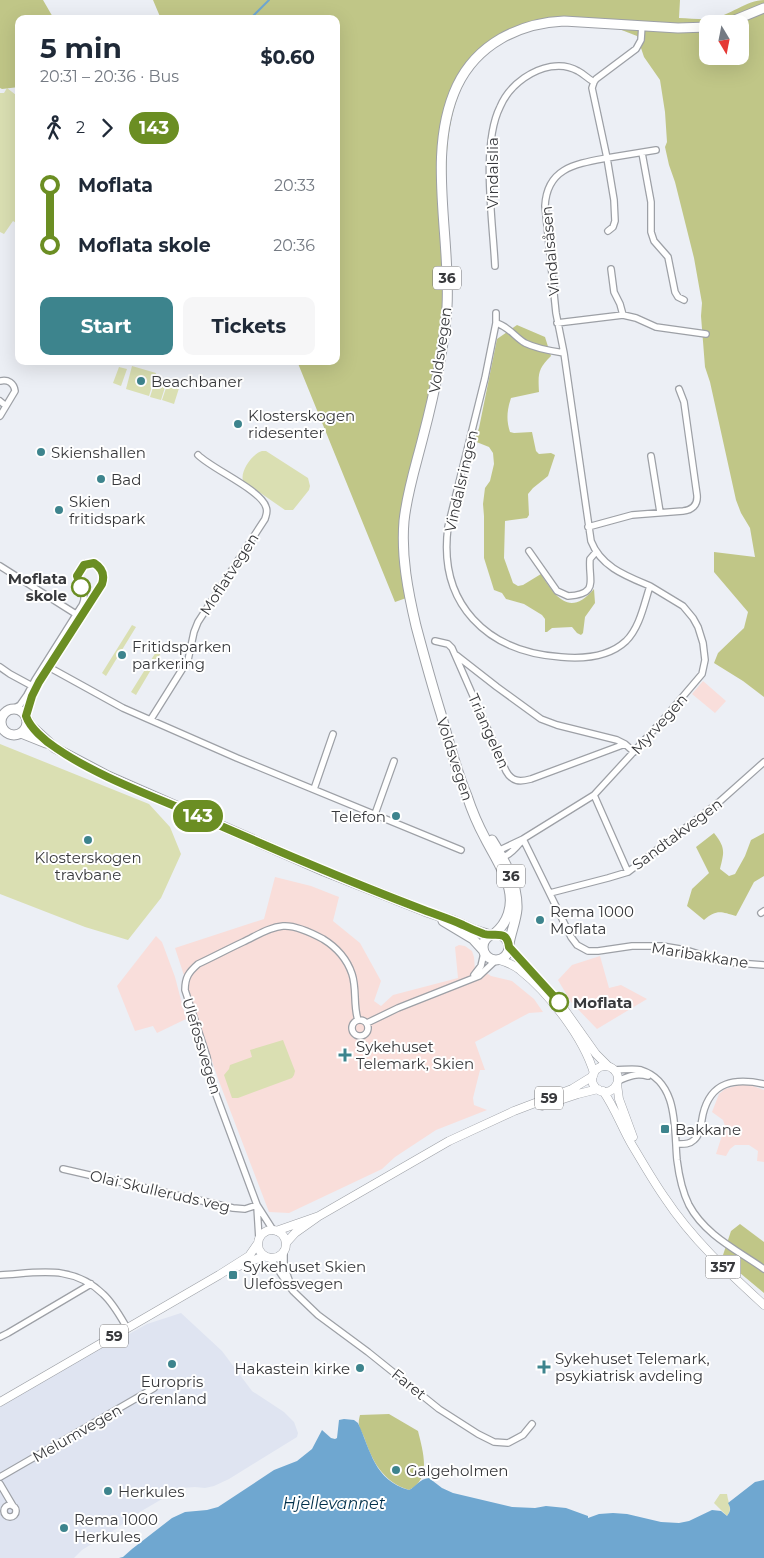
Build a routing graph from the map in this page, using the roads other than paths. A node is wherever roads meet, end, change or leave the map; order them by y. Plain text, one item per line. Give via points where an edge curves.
1 (764, 8) edge
2 (747, 15) edge
3 (642, 25) junction
4 (699, 27) edge
5 (594, 82) junction
6 (656, 150) dead end
7 (642, 153) junction
8 (606, 158) junction
9 (608, 231) dead end
10 (495, 266) dead end
11 (611, 269) dead end
12 (684, 300) dead end
13 (496, 313) dead end
14 (624, 315) junction
15 (496, 323) junction
16 (557, 323) junction
17 (706, 334) dead end
18 (564, 354) junction
19 (0, 381) edge
20 (679, 389) dead end
21 (0, 402) edge
22 (6, 406) junction
23 (0, 416) edge
24 (198, 455) dead end
25 (651, 456) dead end
26 (660, 512) junction
27 (588, 527) junction
28 (529, 551) dead end
29 (596, 552) junction
30 (0, 566) edge
31 (650, 586) junction
32 (79, 615) junction
33 (435, 641) dead end
34 (456, 655) junction
35 (47, 666) junction
36 (0, 667) edge
37 (33, 687) junction
38 (15, 708) junction
39 (2, 713) edge
40 (26, 717) junction
41 (151, 719) junction
42 (1, 726) edge
43 (21, 733) junction
44 (333, 734) dead end
45 (625, 744) junction
46 (53, 746) junction
47 (634, 752) junction
48 (394, 761) dead end
49 (764, 762) edge
50 (314, 789) junction
51 (594, 795) junction
52 (375, 814) junction
53 (523, 839) junction
54 (461, 850) dead end
55 (499, 856) junction
56 (628, 872) junction
57 (550, 893) junction
58 (425, 911) junction
59 (492, 934) junction
60 (509, 946) junction
61 (484, 952) junction
62 (497, 960) junction
63 (764, 965) edge
64 (469, 980) junction
65 (358, 1020) junction
66 (367, 1023) junction
67 (611, 1068) junction
68 (593, 1074) junction
69 (653, 1077) junction
70 (617, 1082) junction
71 (764, 1084) edge
72 (600, 1090) junction
73 (504, 1117) junction
74 (676, 1144) junction
75 (642, 1160) junction
76 (63, 1169) dead end
77 (257, 1205) junction
78 (319, 1216) junction
79 (275, 1231) junction
80 (259, 1241) junction
81 (285, 1247) junction
82 (266, 1256) junction
83 (764, 1269) edge
84 (0, 1275) edge
85 (219, 1275) junction
86 (91, 1284) junction
87 (293, 1291) junction
88 (764, 1305) edge
89 (127, 1328) junction
90 (0, 1337) edge
91 (154, 1388) dead end
92 (0, 1403) edge
93 (532, 1424) dead end
94 (0, 1477) edge
95 (0, 1484) edge
96 (0, 1502) edge
97 (13, 1506) junction
98 (4, 1509) junction

1 - 2 highway
3 - 4 highway, Voldsvegen / 36
3 - 5 street via 641,40 636,49
3 - 55 highway, Voldsvegen / 36 via 555,22 529,26 502,37 477,57 464,74 446,121 442,180 447,263 446,318 433,396 406,507 404,556 421,644 458,771 479,826
5 - 8 street via 592,88
5 - 10 street, Vindalslia via 574,68 550,66 522,79 500,107 493,127 490,153
6 - 7 street, Vindalsåsen
7 - 8 street, Vindalsåsen
7 - 12 street via 651,202 652,235 668,257 675,292
8 - 9 street via 615,213 614,227
8 - 16 street, Vindalsåsen via 564,170 550,183 546,193 546,225
11 - 14 street via 614,292
13 - 15 street, Vindalsringen
14 - 16 street
14 - 17 street via 656,326
15 - 18 street via 527,344
15 - 31 street, Vindalsringen via 447,540 450,575 463,606 483,630 517,648 554,657 586,657 620,646 632,634
16 - 18 street, Vindalsåsen
18 - 27 street
19 - 22 street via 9,381 15,391
20 - 26 street via 685,408 697,498 689,510
21 - 22 street
22 - 23 street
24 - 41 street, Moflatvegen via 261,499 267,512 198,622 188,660
25 - 26 street
26 - 27 street via 632,515
27 - 29 street
28 - 29 street via 556,590 568,596 584,592 590,586 590,559
29 - 31 street via 616,570
30 - 32 street
31 - 47 street, Myrvegen via 688,611 702,635 705,660 699,678
32 - 32 street via 104,580 101,569 94,563 84,565 77,577 84,599
32 - 35 street
33 - 34 street, Triangelen via 448,644
34 - 45 street, Triangelen via 541,719
34 - 45 street, Triangelen via 506,771 514,780 531,779
35 - 37 street
35 - 41 street via 123,708
36 - 37 street
37 - 38 street
37 - 40 street
38 - 39 highway
38 - 40 highway
39 - 42 highway
40 - 43 highway
40 - 46 highway
41 - 50 street
42 - 43 highway via 12,735
43 - 46 highway
44 - 50 street
45 - 47 street, Triangelen
46 - 58 highway via 131,787
47 - 51 street, Myrvegen
48 - 52 street
49 - 56 street, Sandtakvegen via 718,803
50 - 52 street
51 - 53 street, Myrvegen
51 - 56 street
52 - 54 street
53 - 55 street, Myrvegen via 515,848
53 - 57 street, Maribakkane
55 - 59 highway, Voldsvegen / 36 via 510,906 504,925
55 - 60 highway, Voldsvegen / 36 via 513,882 516,903
56 - 57 street, Sandtakvegen
57 - 63 street, Maribakkane via 571,937 583,950 672,947 724,962
58 - 59 highway
58 - 61 highway via 473,939
59 - 60 highway via 503,935
59 - 61 highway, 36 via 484,940
60 - 62 highway, 36 via 507,954
60 - 67 main road, 357 via 559,1002 596,1054
61 - 62 highway
61 - 64 street via 481,966
62 - 64 street via 479,976
62 - 68 main road, 357 via 520,969 554,1005 580,1041
64 - 66 street
65 - 66 street
65 - 66 street via 352,1028 357,1036 367,1033
65 - 77 street, Ulefossvegen via 355,986 344,958 329,943 296,928 284,926 264,932 198,964 187,976 186,990 207,1057 211,1082
67 - 68 main road via 601,1067
67 - 69 street via 636,1069
67 - 70 main road, 357 via 618,1075
68 - 72 main road, 357 via 593,1082
68 - 73 main road, 59 via 572,1089
69 - 70 street via 629,1075
69 - 74 street via 665,1088 671,1102
70 - 72 main road via 611,1090
70 - 75 main road, 357 via 619,1099
71 - 74 street via 743,1080 721,1087 706,1104 696,1139 687,1144
72 - 73 main road, 59
72 - 75 main road, 357 via 612,1104
73 - 78 main road, 59 via 449,1141
74 - 83 street via 681,1184 695,1214 715,1236
75 - 88 main road, 357 via 692,1235
76 - 77 street, Olai Skulleruds veg via 233,1208
77 - 79 street, Ulefossvegen
77 - 80 street, Ulefossvegen
78 - 79 main road, 59
78 - 81 main road, 59 via 292,1236
79 - 80 main road, 59 via 266,1232
79 - 81 main road via 282,1235
80 - 82 main road via 259,1248
80 - 85 main road, 59 via 249,1256
81 - 82 main road, 59 via 278,1256
81 - 87 street, Faret via 284,1266
82 - 85 main road, 59
82 - 87 street, Faret
84 - 86 street via 57,1273 80,1277
85 - 89 main road, 59
86 - 89 street via 103,1294
86 - 90 street
87 - 93 street, Faret via 318,1315 439,1409 478,1434 494,1442 508,1443
89 - 92 main road, 59
91 - 94 street, Melumvegen
95 - 97 street
96 - 98 street
97 - 98 street via 8,1505
97 - 98 street via 16,1512 12,1517 6,1515

